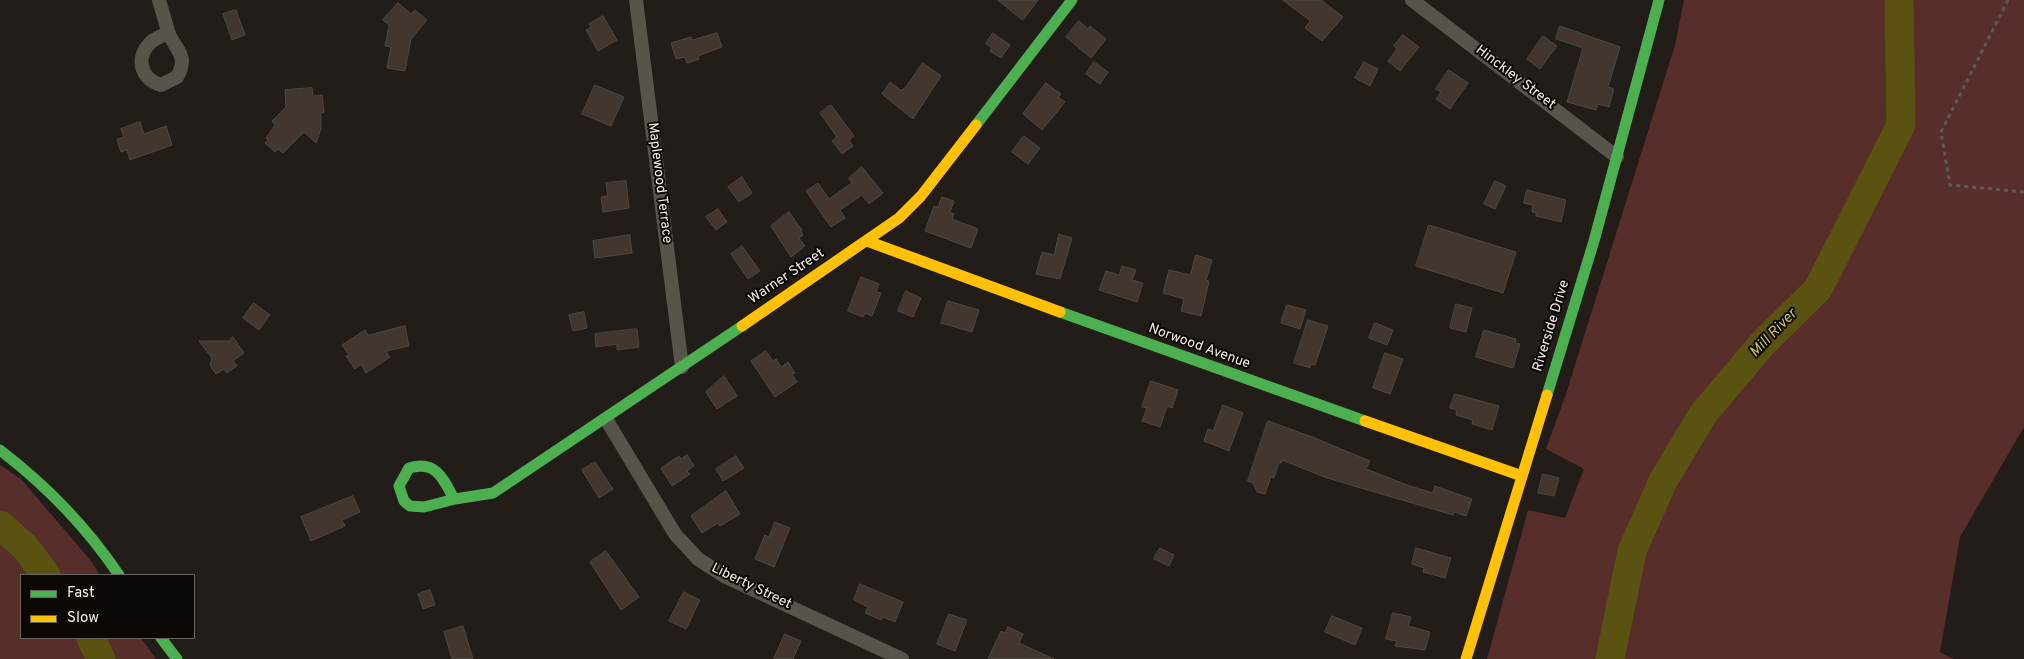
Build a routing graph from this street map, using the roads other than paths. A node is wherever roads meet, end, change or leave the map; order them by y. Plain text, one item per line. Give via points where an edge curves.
1 (159, 0) edge
2 (636, 0) edge
3 (1072, 0) edge
4 (1412, 0) edge
5 (1659, 0) edge
6 (168, 33) dead end
7 (1617, 157) junction
8 (867, 241) junction
9 (682, 367) junction
10 (606, 420) junction
11 (0, 450) edge
12 (1522, 476) junction
13 (454, 499) junction
14 (118, 574) edge
15 (162, 639) edge
16 (177, 659) edge
17 (902, 659) edge
18 (1466, 659) edge

1 - 6 street
2 - 9 street, Maplewood Terrace
3 - 8 street, Warner Street via 921,196 899,218
4 - 7 street, Hinckley Street
5 - 7 street, Riverside Drive
7 - 12 street, Riverside Drive
8 - 9 street, Warner Street
8 - 12 street, Norwood Avenue via 1165,351
9 - 10 street, Warner Street
10 - 13 street, Warner Street via 493,493 473,499
10 - 17 street, Liberty Street via 675,534 698,559 726,577
11 - 14 street via 38,480 78,520
12 - 18 street, Riverside Drive
13 - 13 street, Warner Street via 442,476 426,464 409,468 400,481 400,492 410,506 424,509
15 - 16 street

